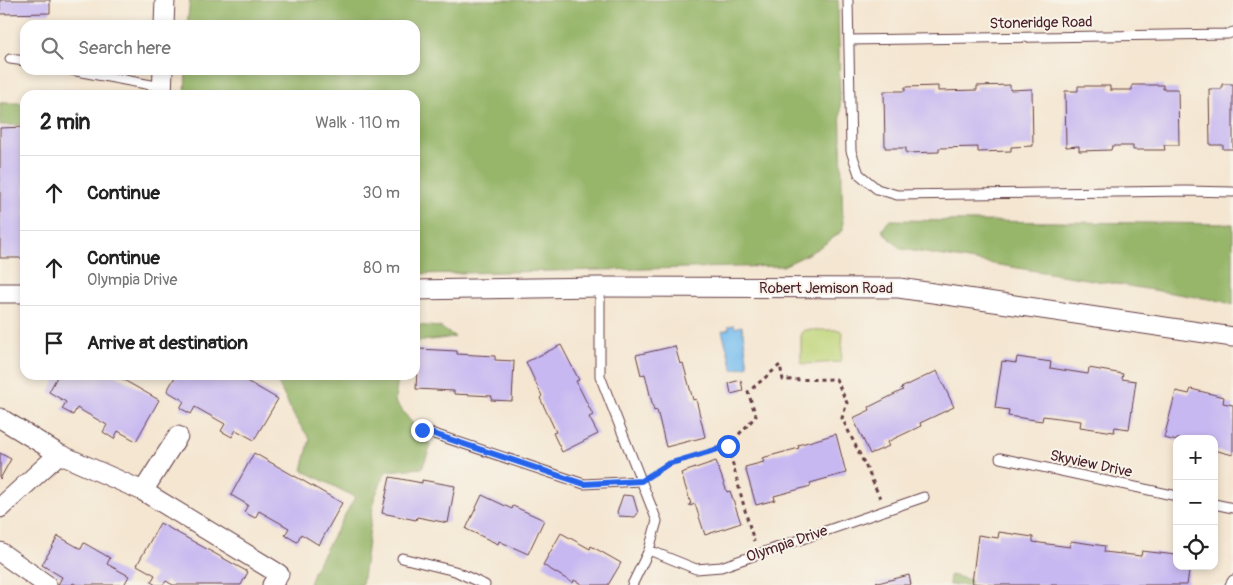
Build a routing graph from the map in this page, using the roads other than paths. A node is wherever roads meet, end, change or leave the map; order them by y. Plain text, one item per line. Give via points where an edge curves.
1 (165, 0) edge
2 (848, 0) edge
3 (164, 20) edge
4 (1233, 32) edge
5 (849, 40) junction
6 (10, 59) dead end
7 (20, 60) edge
8 (104, 75) edge
9 (162, 84) edge
10 (1233, 192) edge
11 (600, 287) junction
12 (420, 290) edge
13 (0, 293) edge
14 (20, 293) edge
15 (1233, 337) edge
16 (0, 418) edge
17 (422, 430) dead end
18 (178, 436) dead end
19 (59, 454) junction
20 (1000, 458) dead end
21 (641, 481) junction
22 (143, 491) junction
23 (1173, 495) edge
24 (924, 498) dead end
25 (6, 502) edge
26 (1218, 505) edge
27 (1233, 508) edge
28 (650, 550) junction
29 (0, 552) edge
30 (402, 558) dead end
31 (1233, 580) edge
32 (47, 585) edge
33 (272, 585) edge
34 (485, 585) edge
35 (632, 585) edge
36 (1230, 585) edge

1 - 3 street
2 - 5 lane
4 - 5 lane, Stoneridge Road
5 - 10 lane via 851,151 858,174 877,189 897,195
6 - 7 lane
8 - 9 lane
11 - 12 street, Robert Jemison Road
11 - 15 street, Robert Jemison Road via 899,288
11 - 21 lane via 600,376
13 - 14 street
16 - 19 street
17 - 21 lane via 584,484
18 - 22 street
19 - 22 street
19 - 25 street
20 - 23 lane, Skyview Drive
21 - 28 lane via 657,521
22 - 33 street via 279,574
24 - 28 lane, Olympia Drive via 721,567 696,569
26 - 27 lane
28 - 35 lane
29 - 32 street
30 - 34 lane via 455,571
31 - 36 lane

